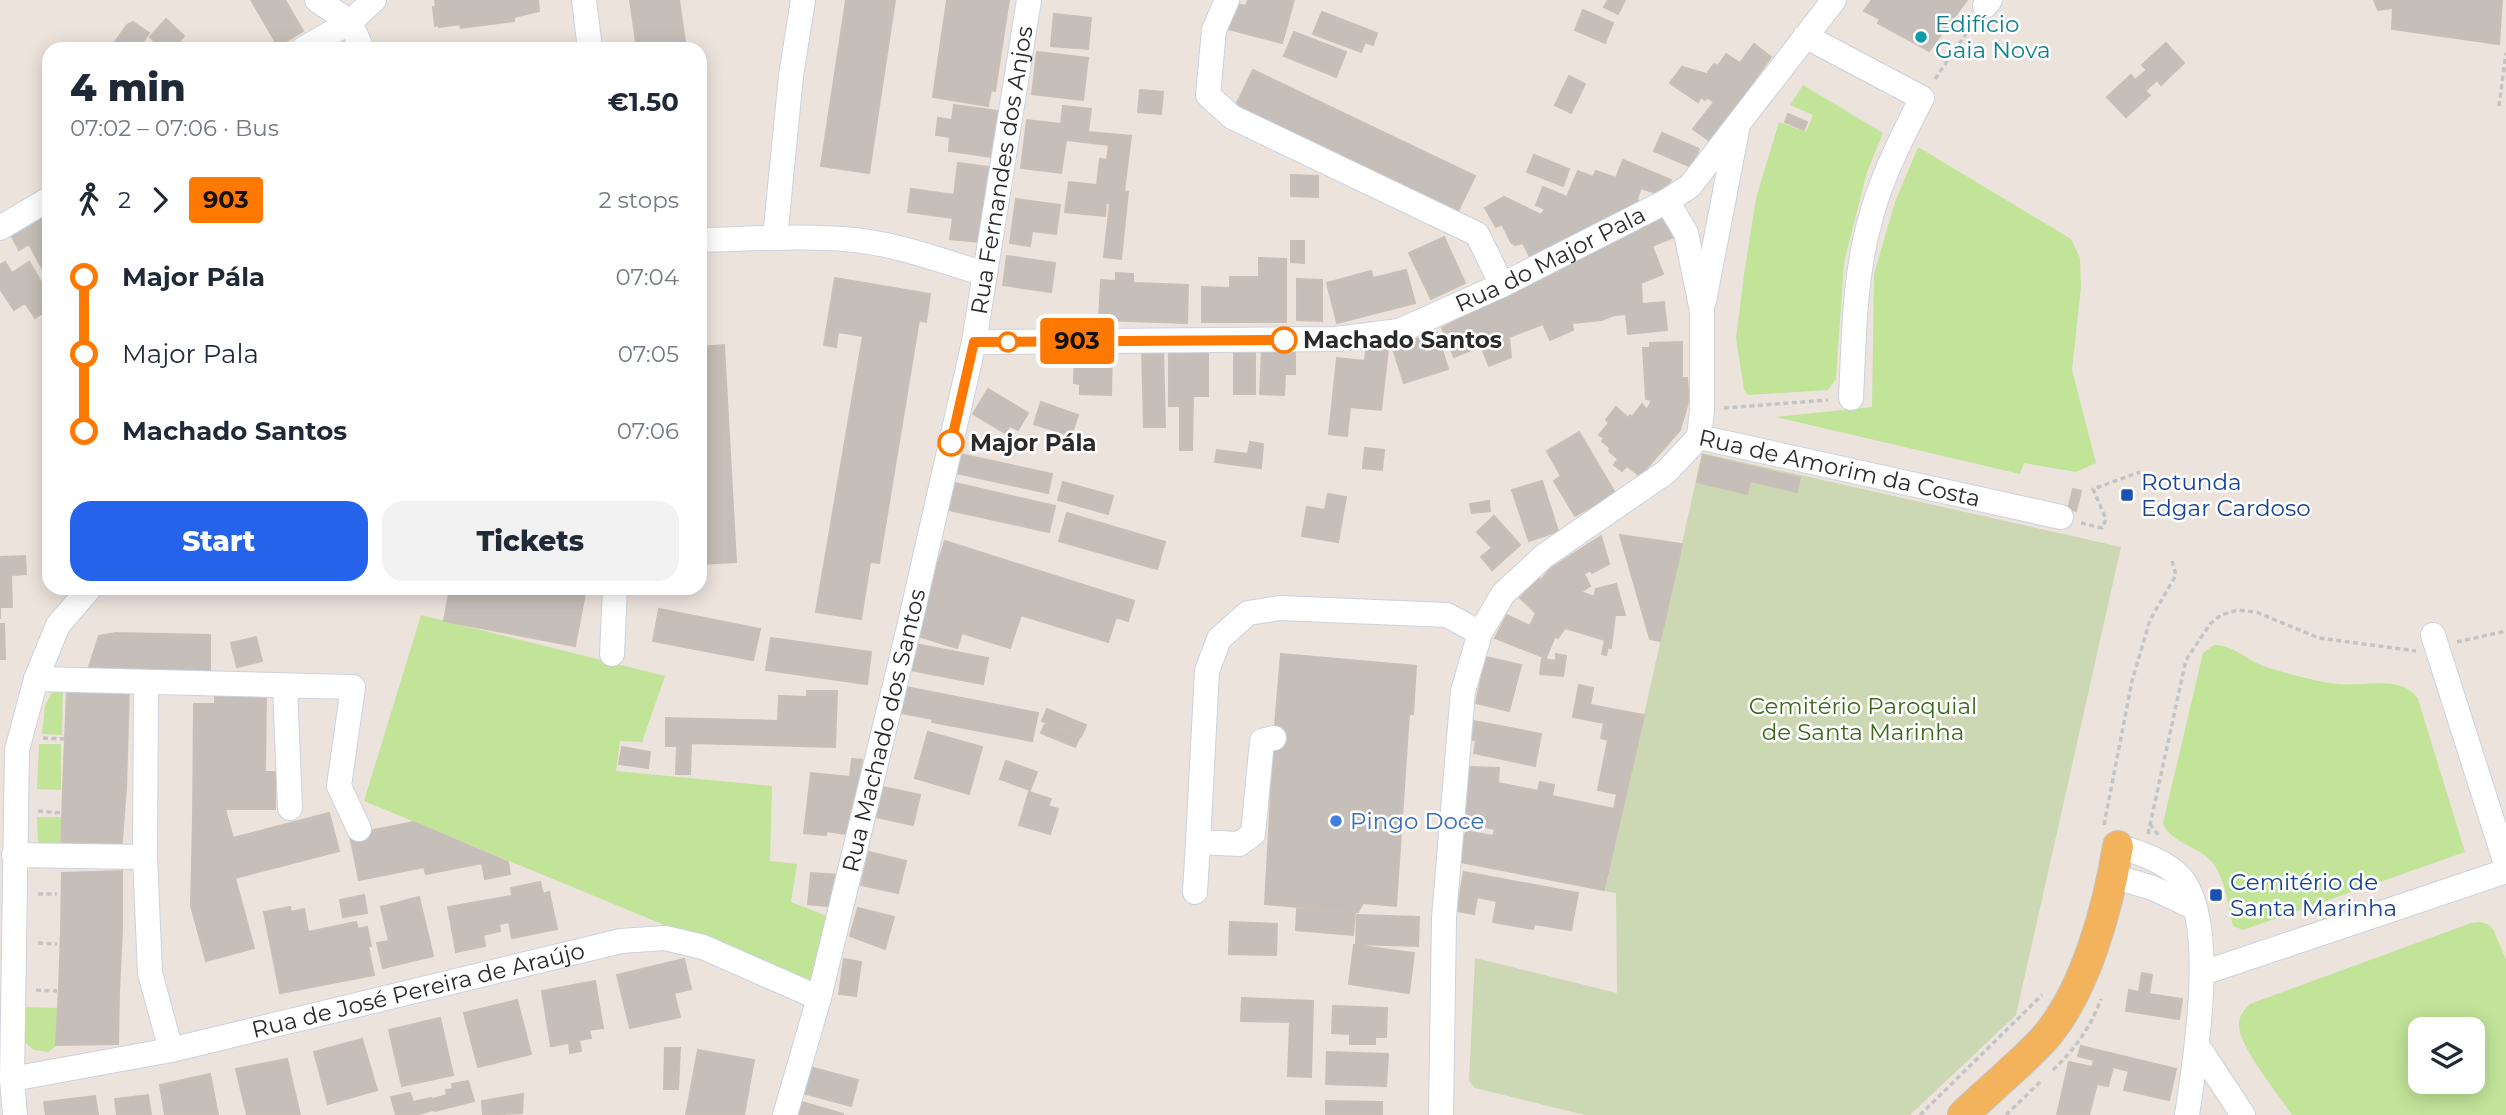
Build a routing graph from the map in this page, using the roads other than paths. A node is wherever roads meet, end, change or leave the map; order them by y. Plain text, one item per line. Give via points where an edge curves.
1 (317, 0) edge
2 (374, 0) edge
3 (584, 0) edge
4 (803, 0) edge
5 (1029, 0) edge
6 (1227, 0) edge
7 (1833, 0) edge
8 (350, 22) junction
9 (1805, 36) junction
10 (315, 42) edge
11 (359, 42) edge
12 (589, 42) edge
13 (1738, 126) junction
14 (1690, 186) junction
15 (1667, 201) junction
16 (42, 203) edge
17 (1723, 209) junction
18 (0, 228) edge
19 (775, 238) junction
20 (707, 240) edge
21 (985, 274) junction
22 (1502, 285) junction
23 (1702, 311) junction
24 (974, 342) junction
25 (1851, 398) dead end
26 (1699, 437) junction
27 (2061, 517) road end
28 (84, 595) edge
29 (615, 595) edge
30 (1480, 633) junction
31 (2435, 641) road end
32 (612, 654) dead end
33 (36, 679) junction
34 (146, 683) junction
35 (285, 685) junction
36 (1274, 738) dead end
37 (290, 808) dead end
38 (359, 829) dead end
39 (2110, 840) joint
40 (1198, 842) junction
41 (14, 855) junction
42 (145, 857) junction
43 (2506, 864) edge
44 (2506, 871) edge
45 (2112, 876) junction
46 (1195, 892) dead end
47 (2195, 908) junction
48 (2203, 973) junction
49 (819, 999) junction
50 (2197, 1045) junction
51 (171, 1049) junction
52 (12, 1079) junction
53 (15, 1115) edge
54 (785, 1115) edge
55 (1441, 1115) edge
56 (1963, 1115) edge
57 (2187, 1115) edge
58 (2243, 1115) edge

1 - 8 street
2 - 8 street
3 - 12 street
4 - 19 street
5 - 21 street, Rua Fernandes dos Anjos
6 - 22 street via 1214,30 1208,95 1232,117 1477,234
7 - 9 street, Rua do Major Pala
8 - 10 street
8 - 11 street
9 - 13 street, Rua do Major Pala
9 - 25 street via 1922,98 1903,133 1871,216 1860,274
13 - 14 street, Rua do Major Pala
13 - 17 street, Rua de Amorim da Costa
14 - 15 street, Rua do Major Pala
14 - 17 street via 1711,194
15 - 22 street, Rua do Major Pala
15 - 23 street, Rua de Amorim da Costa via 1686,233
16 - 18 street
17 - 23 street, Rua de Amorim da Costa
19 - 20 street
19 - 21 street via 880,244
21 - 24 street, Rua Fernandes dos Anjos
22 - 24 street, Rua do Major Pala via 1399,331 1336,339
23 - 26 street, Rua de Amorim da Costa
24 - 49 street, Rua Machado dos Santos
26 - 27 street, Rua de Amorim da Costa
26 - 30 street via 1666,472 1544,556 1503,594
28 - 33 street via 58,625
29 - 32 street
30 - 40 street via 1447,615 1280,608 1248,613 1219,639 1207,671
30 - 55 street via 1463,691 1447,878
31 - 43 street
33 - 34 street
33 - 41 street via 17,750
34 - 35 street
34 - 42 street
35 - 37 street
35 - 38 street via 353,687 339,786
36 - 40 street via 1262,741 1253,834 1239,844
39 - 45 main road
39 - 47 street via 2165,864 2181,877
40 - 46 street
41 - 42 street
41 - 52 street
42 - 51 street via 150,973
44 - 48 street
45 - 47 street via 2153,888
45 - 56 main road via 2072,999 2043,1040
47 - 48 street
48 - 50 street
49 - 51 street, Rua de José Pereira de Araújo via 703,947 665,938 621,941
49 - 54 street, Rua Machado dos Santos
50 - 57 street
50 - 58 street
51 - 52 street, Rua de José Pereira de Araújo
52 - 53 street

